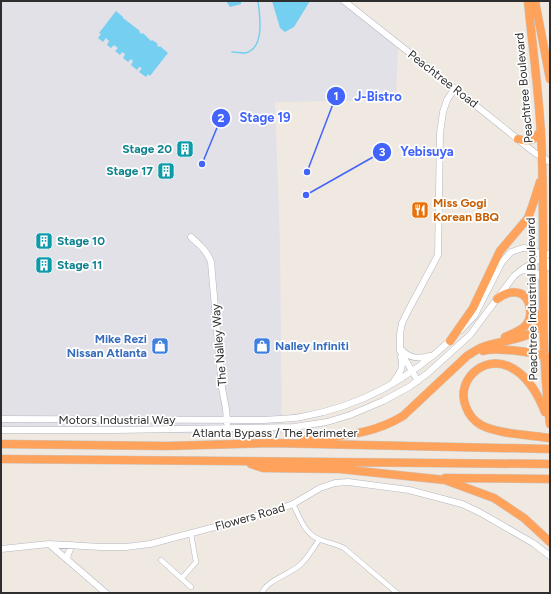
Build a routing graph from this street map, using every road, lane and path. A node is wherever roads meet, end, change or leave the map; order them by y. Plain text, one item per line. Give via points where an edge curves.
1 (344, 1) edge
2 (528, 1) edge
3 (535, 1) edge
4 (550, 79) edge
5 (455, 88) junction
6 (541, 130) junction
7 (518, 139) junction
8 (546, 160) edge
9 (542, 174) junction
10 (191, 237) dead end
11 (547, 255) edge
12 (550, 268) edge
13 (518, 272) junction
14 (543, 282) junction
15 (497, 299) junction
16 (543, 303) junction
17 (450, 341) junction
18 (484, 347) junction
19 (400, 349) junction
20 (432, 356) junction
21 (547, 358) edge
22 (456, 367) junction
23 (412, 372) junction
24 (418, 381) junction
25 (390, 385) junction
26 (1, 419) edge
27 (227, 420) junction
28 (550, 424) edge
29 (227, 429) junction
30 (1, 430) edge
31 (550, 438) edge
32 (1, 444) edge
33 (271, 444) junction
34 (550, 449) edge
35 (1, 459) edge
36 (244, 461) junction
37 (550, 464) edge
38 (431, 478) junction
39 (550, 479) edge
40 (293, 504) junction
41 (191, 534) junction
42 (319, 540) junction
43 (550, 542) edge
44 (49, 544) junction
45 (72, 545) junction
46 (1, 549) edge
47 (550, 556) edge
48 (67, 560) junction
49 (161, 560) dead end
50 (182, 578) junction
51 (191, 587) dead end
52 (106, 593) edge
53 (262, 593) edge
54 (397, 593) edge

1 - 5 street, Peachtree Road
2 - 6 highway, Peachtree Boulevard
3 - 4 highway, Peachtree Boulevard
5 - 7 street, Peachtree Road
5 - 19 street via 447,100 440,133 438,255 402,323
6 - 7 highway via 532,140
6 - 8 highway, Peachtree Boulevard
7 - 8 street, Peachtree Road
8 - 9 highway, Peachtree Boulevard
9 - 11 highway, Peachtree Industrial Boulevard
9 - 17 highway via 528,218 500,251 473,308
10 - 27 street, The Nalley Way via 203,247 212,262
11 - 12 street, Motors Industrial Way
11 - 13 street, Motors Industrial Way
11 - 14 highway, Peachtree Industrial Boulevard
11 - 17 street, Motors Industrial Way via 528,248 516,249 507,255 475,315
13 - 14 street via 534,271
13 - 15 street, Motors Industrial Way
14 - 16 highway, Peachtree Industrial Boulevard
15 - 18 highway via 513,293 524,295 529,303 530,320 522,329
15 - 24 street, Motors Industrial Way via 466,340
16 - 18 highway via 539,322 534,331
16 - 21 highway, Peachtree Industrial Boulevard
17 - 20 street, Motors Industrial Way
18 - 22 highway via 467,356
19 - 20 street via 414,358
19 - 23 street
19 - 25 street via 400,374
20 - 23 street, Motors Industrial Way
21 - 22 highway via 502,350 486,350
21 - 28 highway, Peachtree Industrial Boulevard via 546,391
22 - 33 highway via 403,416 376,430
23 - 24 street
23 - 25 street, Motors Industrial Way
24 - 29 street, Motors Industrial Way via 382,402 350,416 327,422 294,427
25 - 27 street, Motors Industrial Way via 373,395 325,412 262,420
26 - 27 street, Motors Industrial Way
27 - 29 street, The Nalley Way
28 - 31 highway via 538,394 518,371 509,366 487,364 476,370 467,381 464,391 465,406 478,423 486,428
29 - 30 street, Motors Industrial Way
32 - 33 highway, Atlanta Bypass / The Perimeter
33 - 34 highway, Atlanta Bypass / The Perimeter
35 - 36 highway
36 - 37 highway
36 - 38 highway via 263,468 340,469
38 - 39 highway
38 - 43 highway via 445,480 494,498 524,518
40 - 41 street, Flowers Road
40 - 42 street via 308,533
40 - 47 street, Flowers Road via 320,488 340,482 358,482 409,490 462,504 533,542
41 - 45 street, Flowers Road via 131,546
41 - 50 street via 196,562
42 - 53 street via 300,565 268,585
42 - 54 street via 344,548
44 - 45 street, Flowers Road
44 - 46 street, Flowers Road
44 - 48 street
45 - 48 street
48 - 52 street
49 - 50 street
50 - 51 street

